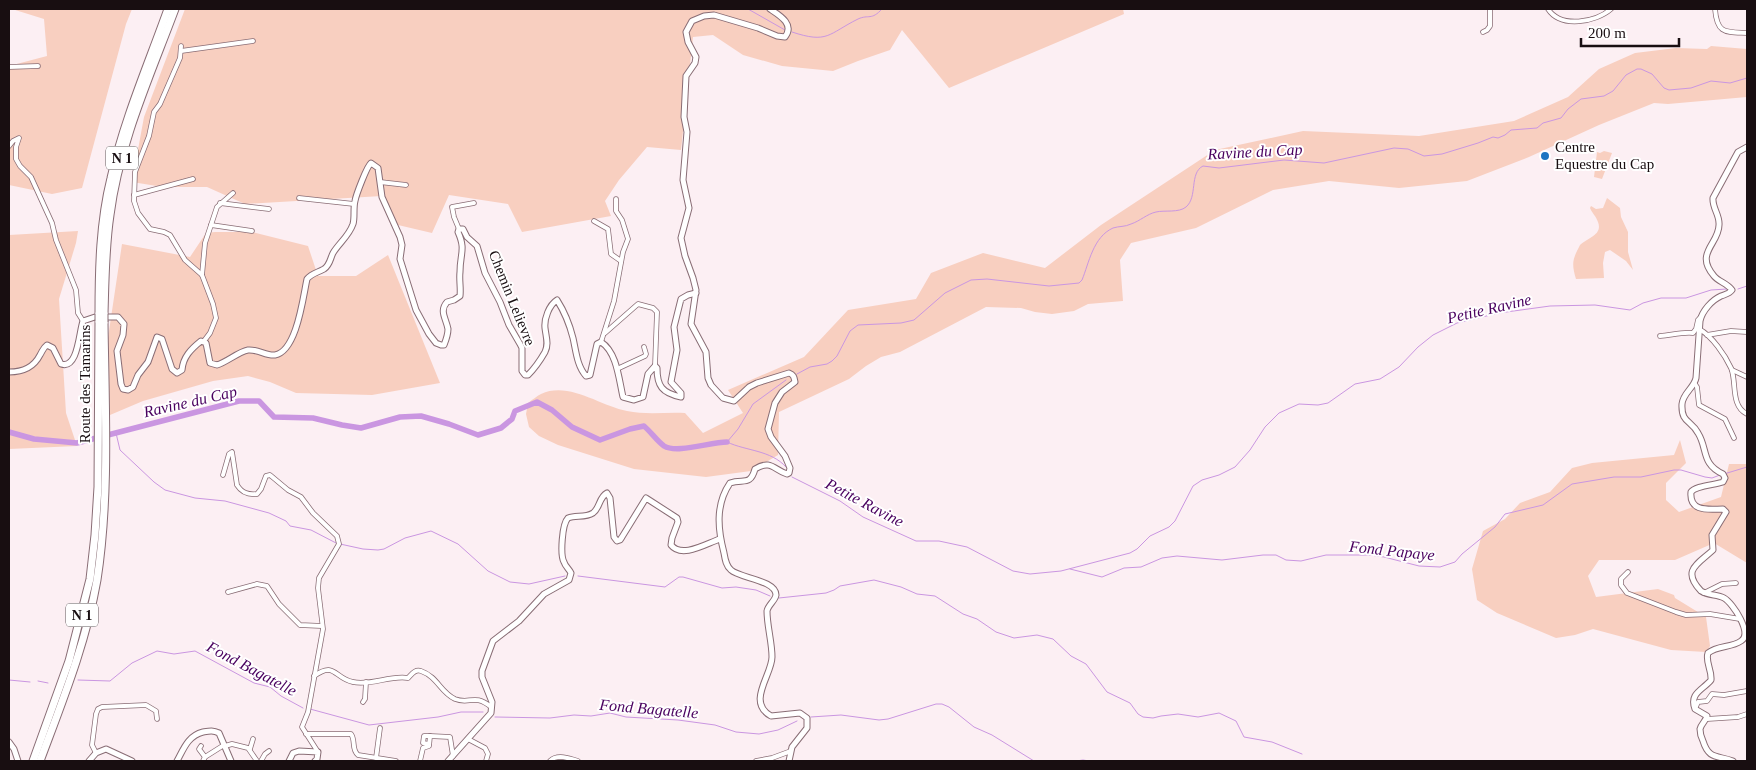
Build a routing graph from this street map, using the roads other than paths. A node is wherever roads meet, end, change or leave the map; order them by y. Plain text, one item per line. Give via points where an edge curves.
1 (168, 9) edge
2 (175, 9) edge
3 (770, 9) edge
4 (1490, 9) edge
5 (1548, 9) edge
6 (1611, 9) edge
7 (1715, 9) edge
8 (1483, 32) dead end
9 (1747, 33) edge
10 (253, 41) dead end
11 (181, 46) dead end
12 (181, 51) junction
13 (38, 66) dead end
14 (9, 67) edge
15 (9, 146) edge
16 (1747, 147) edge
17 (193, 179) dead end
18 (380, 182) junction
19 (406, 186) dead end
20 (234, 193) dead end
21 (134, 195) junction
22 (299, 198) dead end
23 (616, 199) dead end
24 (220, 203) junction
25 (474, 203) dead end
26 (354, 204) junction
27 (269, 209) dead end
28 (594, 221) dead end
29 (210, 225) junction
30 (459, 228) junction
31 (252, 231) dead end
32 (621, 261) junction
33 (202, 276) junction
34 (696, 293) junction
35 (102, 318) junction
36 (1700, 318) junction
37 (83, 321) junction
38 (1699, 329) junction
39 (1747, 332) edge
40 (1706, 334) junction
41 (603, 335) junction
42 (1660, 336) dead end
43 (204, 341) junction
44 (601, 342) junction
45 (644, 347) dead end
46 (655, 366) junction
47 (616, 369) junction
48 (1732, 370) junction
49 (9, 372) edge
50 (1747, 377) edge
51 (1694, 384) junction
52 (1747, 414) edge
53 (1734, 438) dead end
54 (101, 462) junction
55 (223, 475) dead end
56 (720, 539) junction
57 (1628, 572) dead end
58 (1736, 583) dead end
59 (228, 592) dead end
60 (1704, 593) junction
61 (1740, 619) junction
62 (322, 626) junction
63 (314, 676) junction
64 (366, 682) junction
65 (1747, 691) edge
66 (363, 702) dead end
67 (493, 708) junction
68 (1695, 709) junction
69 (1747, 714) edge
70 (157, 719) dead end
71 (1707, 719) junction
72 (380, 728) dead end
73 (306, 734) junction
74 (253, 739) dead end
75 (468, 739) junction
76 (9, 742) edge
77 (224, 745) junction
78 (201, 746) dead end
79 (250, 750) junction
80 (791, 750) junction
81 (269, 751) dead end
82 (318, 752) junction
83 (96, 753) junction
84 (453, 756) junction
85 (376, 758) junction
86 (204, 759) edge
87 (772, 760) edge
88 (18, 761) edge
89 (33, 761) edge
90 (40, 761) edge
91 (89, 761) edge
92 (132, 761) edge
93 (177, 761) edge
94 (230, 761) edge
95 (257, 761) edge
96 (262, 761) edge
97 (289, 761) edge
98 (315, 761) edge
99 (396, 761) edge
100 (420, 761) edge
101 (448, 761) edge
102 (486, 761) edge
103 (550, 761) edge
104 (578, 761) edge
105 (756, 761) edge
106 (789, 761) edge
107 (1733, 761) edge

1 - 35 highway, Route des Tamarins / N 1 via 110,179 100,249
2 - 35 highway, Route des Tamarins / N 1 via 138,108 116,180 106,249
3 - 34 main road via 785,20 788,30 785,37 714,15 697,18 688,26 687,38 696,57 686,76 684,117 687,132 683,180 689,208 681,238
4 - 8 street via 1490,26
5 - 6 street via 1560,19 1578,21 1596,19
7 - 9 street via 1720,29
10 - 12 street
11 - 12 street
12 - 21 street via 172,79 154,112 135,172
13 - 14 street
15 - 37 street via 19,138 16,159 31,177 50,218 76,290 78,313
16 - 36 main road via 1738,152 1713,198 1719,228 1708,249 1708,265 1714,276 1732,291 1715,300
17 - 21 street
18 - 19 street
18 - 26 main road, Chemin Lelievre via 378,168 371,163
18 - 30 main road, Chemin Lelievre via 382,197 400,237 400,259 416,310 429,334 440,345 444,345 448,329 444,306 460,296 463,244
20 - 24 street
21 - 33 street via 138,213 150,229 170,235 185,260
22 - 26 street
23 - 32 street via 616,211 628,239
24 - 27 street
24 - 29 street
25 - 30 street via 452,207
26 - 43 main road, Chemin Lelievre via 354,223 350,232 329,264 308,279 297,326 283,350 271,355 247,350 217,365 210,363 208,346
28 - 32 street via 608,229 611,254
29 - 31 street
29 - 33 street via 204,243
30 - 44 main road, Chemin Lelievre via 477,246 485,273 520,344 523,373 528,375 545,352 545,322 551,305 557,300 586,376 590,375 597,344
32 - 41 street via 614,302
33 - 43 street via 216,318
34 - 46 main road via 681,300 674,327 677,350 670,382 681,397 659,385
34 - 56 main road via 691,324 706,352 708,378 716,392 734,401 749,387 766,379 789,373 795,382 774,403 768,428 785,456 789,473 764,465 755,469 749,480 730,483 718,516
35 - 54 highway, Route des Tamarins / N 1
36 - 38 main road
36 - 42 street via 1693,333
37 - 43 main road via 108,316 121,320 125,328 117,351 118,369 123,389 128,390 146,367 157,337 162,339 172,369 177,373 182,370 186,356
37 - 49 main road via 74,358 69,364 61,364 53,348 47,344 40,357 28,368
38 - 40 street
38 - 51 main road
39 - 40 street
40 - 48 street
41 - 44 street
41 - 46 street via 638,304 653,308 657,312
44 - 47 main road via 607,347
45 - 47 street via 645,356
46 - 47 main road via 648,374 643,397 634,400 623,397
48 - 50 street
48 - 52 street via 1737,404
51 - 53 street via 1698,405 1725,419
51 - 60 main road via 1683,399 1683,418 1698,433 1708,462 1724,476 1724,480 1694,488 1691,500 1699,508 1723,509 1726,512 1712,536 1713,550 1692,570 1693,578
54 - 89 highway, Route des Tamarins / N 1 via 90,579 69,661
54 - 90 highway, Route des Tamarins / N 1 via 102,537 97,580 66,692
55 - 62 street via 232,452 240,489 257,494 266,476 270,475 302,497 313,514 337,536 339,544 319,578
56 - 67 main road via 687,551 675,550 671,545 677,518 646,498 617,540 607,493 591,514 568,518 564,524 562,556 571,572 569,580 544,594 490,647 482,677
56 - 80 main road via 730,570 766,584 776,592 767,609 772,661 760,698 764,711 771,716 800,713 807,718 806,728
57 - 61 street via 1621,585 1636,598 1686,615 1710,614
58 - 60 street via 1722,584
59 - 62 street via 257,584 267,586 300,625
60 - 61 main road via 1728,601
61 - 68 main road via 1746,630 1745,638 1708,653 1711,680 1695,694
62 - 63 street
63 - 64 street via 329,669 354,682
63 - 73 street via 308,712 302,723
64 - 66 street
64 - 67 street via 400,676 408,678 419,670 435,679 445,693 456,699 476,698
65 - 68 street via 1712,694 1707,701 1698,702
67 - 75 main road
68 - 71 main road via 1706,714
69 - 71 street
70 - 83 street via 156,711 146,705 102,707 96,714 92,745
71 - 107 main road via 1700,731 1706,751 1715,757
72 - 85 street
73 - 82 street
73 - 85 street via 351,734 356,753
74 - 79 street
75 - 84 main road
75 - 102 street via 484,748 488,754
76 - 88 main road
77 - 79 street via 244,746
77 - 86 street
77 - 93 main road via 216,731 197,734 190,739
77 - 94 main road
78 - 86 street
79 - 95 street
80 - 87 street
80 - 106 main road
81 - 96 street
82 - 97 main road via 299,751 293,753
82 - 98 main road
83 - 91 main road
83 - 92 main road via 106,749
84 - 100 street via 450,737 430,736 429,746 423,748
84 - 101 main road
85 - 99 street
87 - 105 street
103 - 104 street via 558,757

